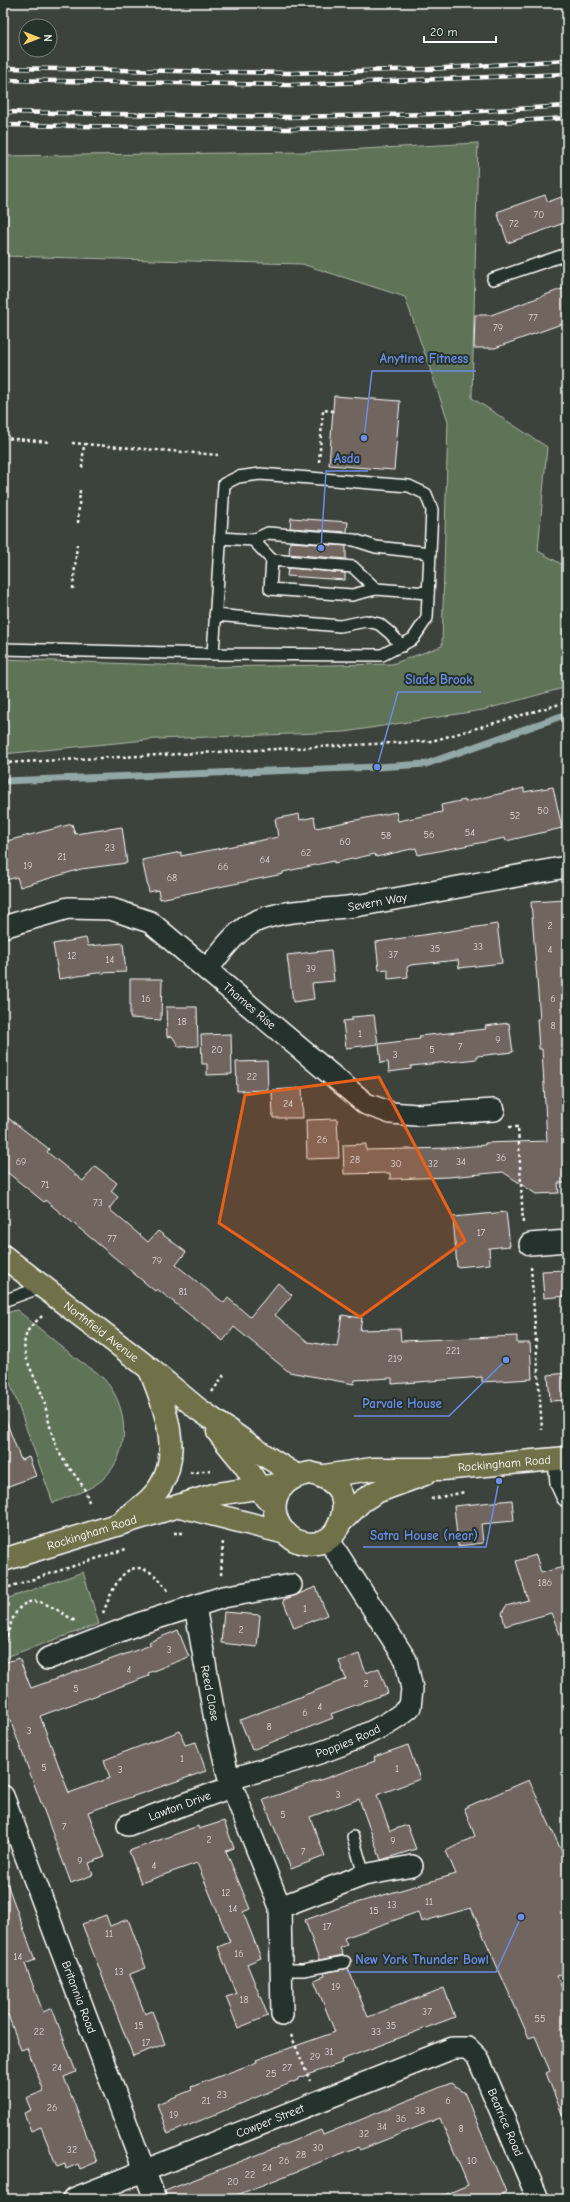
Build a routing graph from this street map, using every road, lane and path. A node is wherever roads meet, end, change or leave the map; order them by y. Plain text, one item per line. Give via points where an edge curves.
1 (567, 254) edge
2 (493, 279) dead end
3 (333, 411) dead end
4 (3, 438) edge
5 (50, 442) dead end
6 (72, 443) dead end
7 (84, 444) junction
8 (218, 455) dead end
9 (311, 461) dead end
10 (82, 468) dead end
11 (80, 489) dead end
12 (78, 523) dead end
13 (220, 538) junction
14 (253, 540) junction
15 (77, 544) dead end
16 (430, 553) junction
17 (272, 560) junction
18 (376, 589) junction
19 (73, 590) dead end
20 (428, 593) junction
21 (215, 615) junction
22 (402, 646) junction
23 (3, 649) edge
24 (212, 654) junction
25 (567, 702) edge
26 (3, 763) edge
27 (567, 866) edge
28 (3, 927) edge
29 (207, 970) junction
30 (494, 1110) dead end
31 (567, 1241) edge
32 (530, 1244) dead end
33 (3, 1256) edge
34 (42, 1287) junction
35 (3, 1301) edge
36 (43, 1315) dead end
37 (150, 1369) junction
38 (224, 1375) dead end
39 (211, 1392) dead end
40 (198, 1410) junction
41 (563, 1459) edge
42 (442, 1470) junction
43 (324, 1476) junction
44 (290, 1479) junction
45 (260, 1488) junction
46 (468, 1492) dead end
47 (567, 1496) edge
48 (425, 1500) dead end
49 (89, 1502) dead end
50 (180, 1506) junction
51 (281, 1526) junction
52 (115, 1527) junction
53 (334, 1531) junction
54 (175, 1532) dead end
55 (168, 1535) dead end
56 (224, 1536) dead end
57 (130, 1547) dead end
58 (3, 1560) edge
59 (292, 1585) dead end
60 (3, 1589) edge
61 (223, 1597) junction
62 (186, 1609) junction
63 (100, 1620) dead end
64 (82, 1624) dead end
65 (3, 1648) edge
66 (47, 1660) dead end
67 (230, 1783) junction
68 (3, 1796) edge
69 (128, 1825) dead end
70 (10, 1834) edge
71 (353, 1837) dead end
72 (412, 1866) dead end
73 (364, 1875) junction
74 (280, 1908) junction
75 (344, 1962) dead end
76 (282, 1970) junction
77 (282, 2015) joint
78 (468, 2048) joint
79 (317, 2102) junction
80 (144, 2171) junction
81 (73, 2199) edge
82 (155, 2199) edge
83 (538, 2199) edge

1 - 2 lane
3 - 9 path via 323,410 319,462
4 - 5 path
6 - 7 path
7 - 8 path
7 - 10 path
11 - 12 path
13 - 14 lane
13 - 16 lane via 224,484 238,477 260,474 409,486 426,494 432,510
13 - 21 lane
14 - 16 lane via 268,533 284,534 354,540 376,547
14 - 17 lane
15 - 19 path
16 - 20 lane
17 - 18 lane via 353,567
17 - 18 lane via 270,589 352,595
18 - 20 lane
20 - 22 lane via 427,618 413,640
21 - 22 lane via 340,626 366,621 379,624
21 - 24 lane
22 - 24 lane via 382,655
23 - 24 lane
25 - 26 path via 432,741
27 - 29 street, Severn Way via 359,905 258,920 230,942
28 - 29 street, Thames Rise via 68,908 111,909 150,922
29 - 30 street, Thames Rise via 366,1104 391,1113 416,1115
31 - 32 street
33 - 34 main road, Northfield Avenue
34 - 35 lane
34 - 37 main road, Northfield Avenue
36 - 49 path via 29,1329 24,1348 28,1366 39,1387 46,1408 48,1426 58,1451 82,1485
37 - 40 main road, Northfield Avenue
37 - 52 main road via 167,1420 171,1449 168,1469 161,1486 146,1503
38 - 39 path
40 - 44 main road, Northfield Avenue via 267,1457
40 - 45 main road, Northfield Avenue via 244,1464
41 - 42 main road, Rockingham Road
41 - 47 street via 562,1483
42 - 43 main road, Rockingham Road via 372,1470
42 - 53 main road, Rockingham Road via 376,1492 362,1501
43 - 44 main road via 310,1473
43 - 53 main road via 335,1485 342,1497 344,1510
44 - 45 main road, Rockingham Road
44 - 51 main road via 276,1499 274,1510
45 - 50 main road, Rockingham Road via 217,1494
45 - 51 main road, Northfield Avenue
46 - 48 path
50 - 51 main road
50 - 52 main road, Rockingham Road
51 - 53 main road via 305,1543
52 - 58 main road, Rockingham Road
53 - 67 street, Poppies Road via 406,1660 412,1689 410,1706 395,1720 349,1740
54 - 55 path
56 - 61 path via 221,1587
57 - 60 path
59 - 61 street
61 - 62 street
62 - 63 path via 154,1574 142,1569 132,1569 117,1582
62 - 66 street via 138,1624
62 - 67 street, Reed Close
64 - 65 path via 43,1602 32,1601 19,1608 14,1616
67 - 69 street, Lawton Drive
67 - 74 street
68 - 70 street, Britannia Road
70 - 80 street, Britannia Road
71 - 73 lane
72 - 73 street
73 - 74 street
74 - 76 street
75 - 76 lane via 303,1970
76 - 77 street
77 - 79 path
78 - 79 street, Cowper Street via 453,2048
78 - 83 street, Beatrice Road via 478,2058
79 - 80 street, Cowper Street
80 - 81 street, Cowper Street
80 - 82 street, Britannia Road

